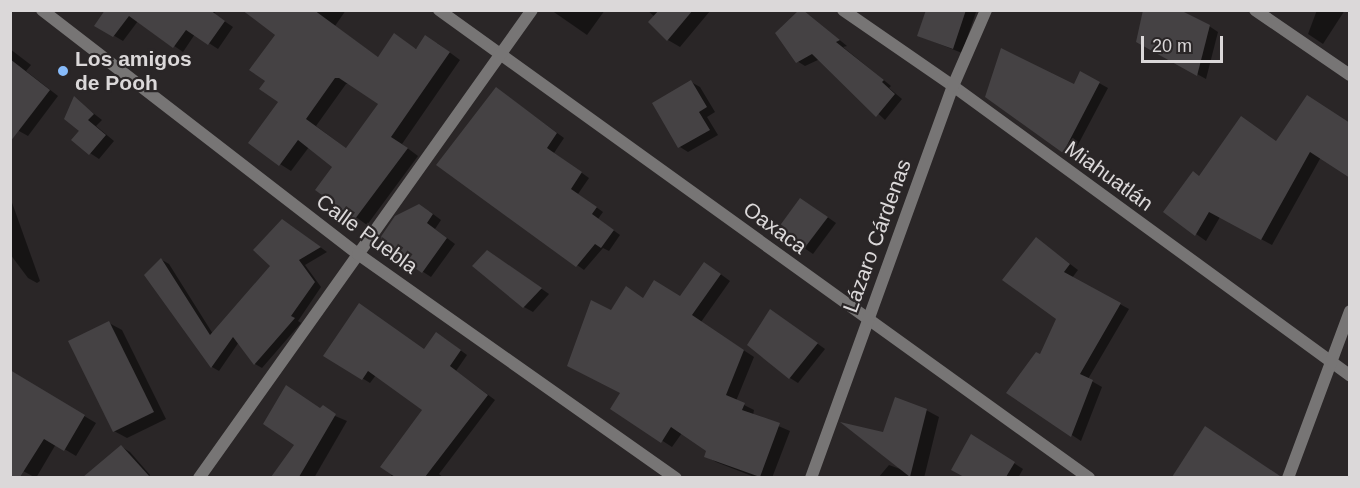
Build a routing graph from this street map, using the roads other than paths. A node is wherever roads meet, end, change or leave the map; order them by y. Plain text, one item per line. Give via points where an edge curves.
1 (42, 10) edge
2 (439, 10) edge
3 (532, 10) edge
4 (843, 10) edge
5 (986, 10) edge
6 (1255, 10) edge
7 (502, 55) junction
8 (1350, 75) edge
9 (953, 86) junction
10 (358, 254) junction
11 (1350, 311) edge
12 (867, 318) junction
13 (1330, 363) junction
14 (1350, 376) edge
15 (199, 477) edge
16 (676, 477) edge
17 (811, 477) edge
18 (1089, 477) edge
19 (1288, 477) edge

1 - 10 street, Calle Puebla
2 - 7 street, Oaxaca
3 - 7 street
4 - 9 street, Miahuatlán
5 - 9 street, Lázaro Cárdenas
6 - 8 street
7 - 10 street
7 - 12 street, Oaxaca
9 - 12 street, Lázaro Cárdenas
9 - 13 street, Miahuatlán
10 - 15 street
10 - 16 street, Calle Puebla
11 - 13 street
12 - 17 street, Lázaro Cárdenas
12 - 18 street, Oaxaca
13 - 14 street, Miahuatlán
13 - 19 street

